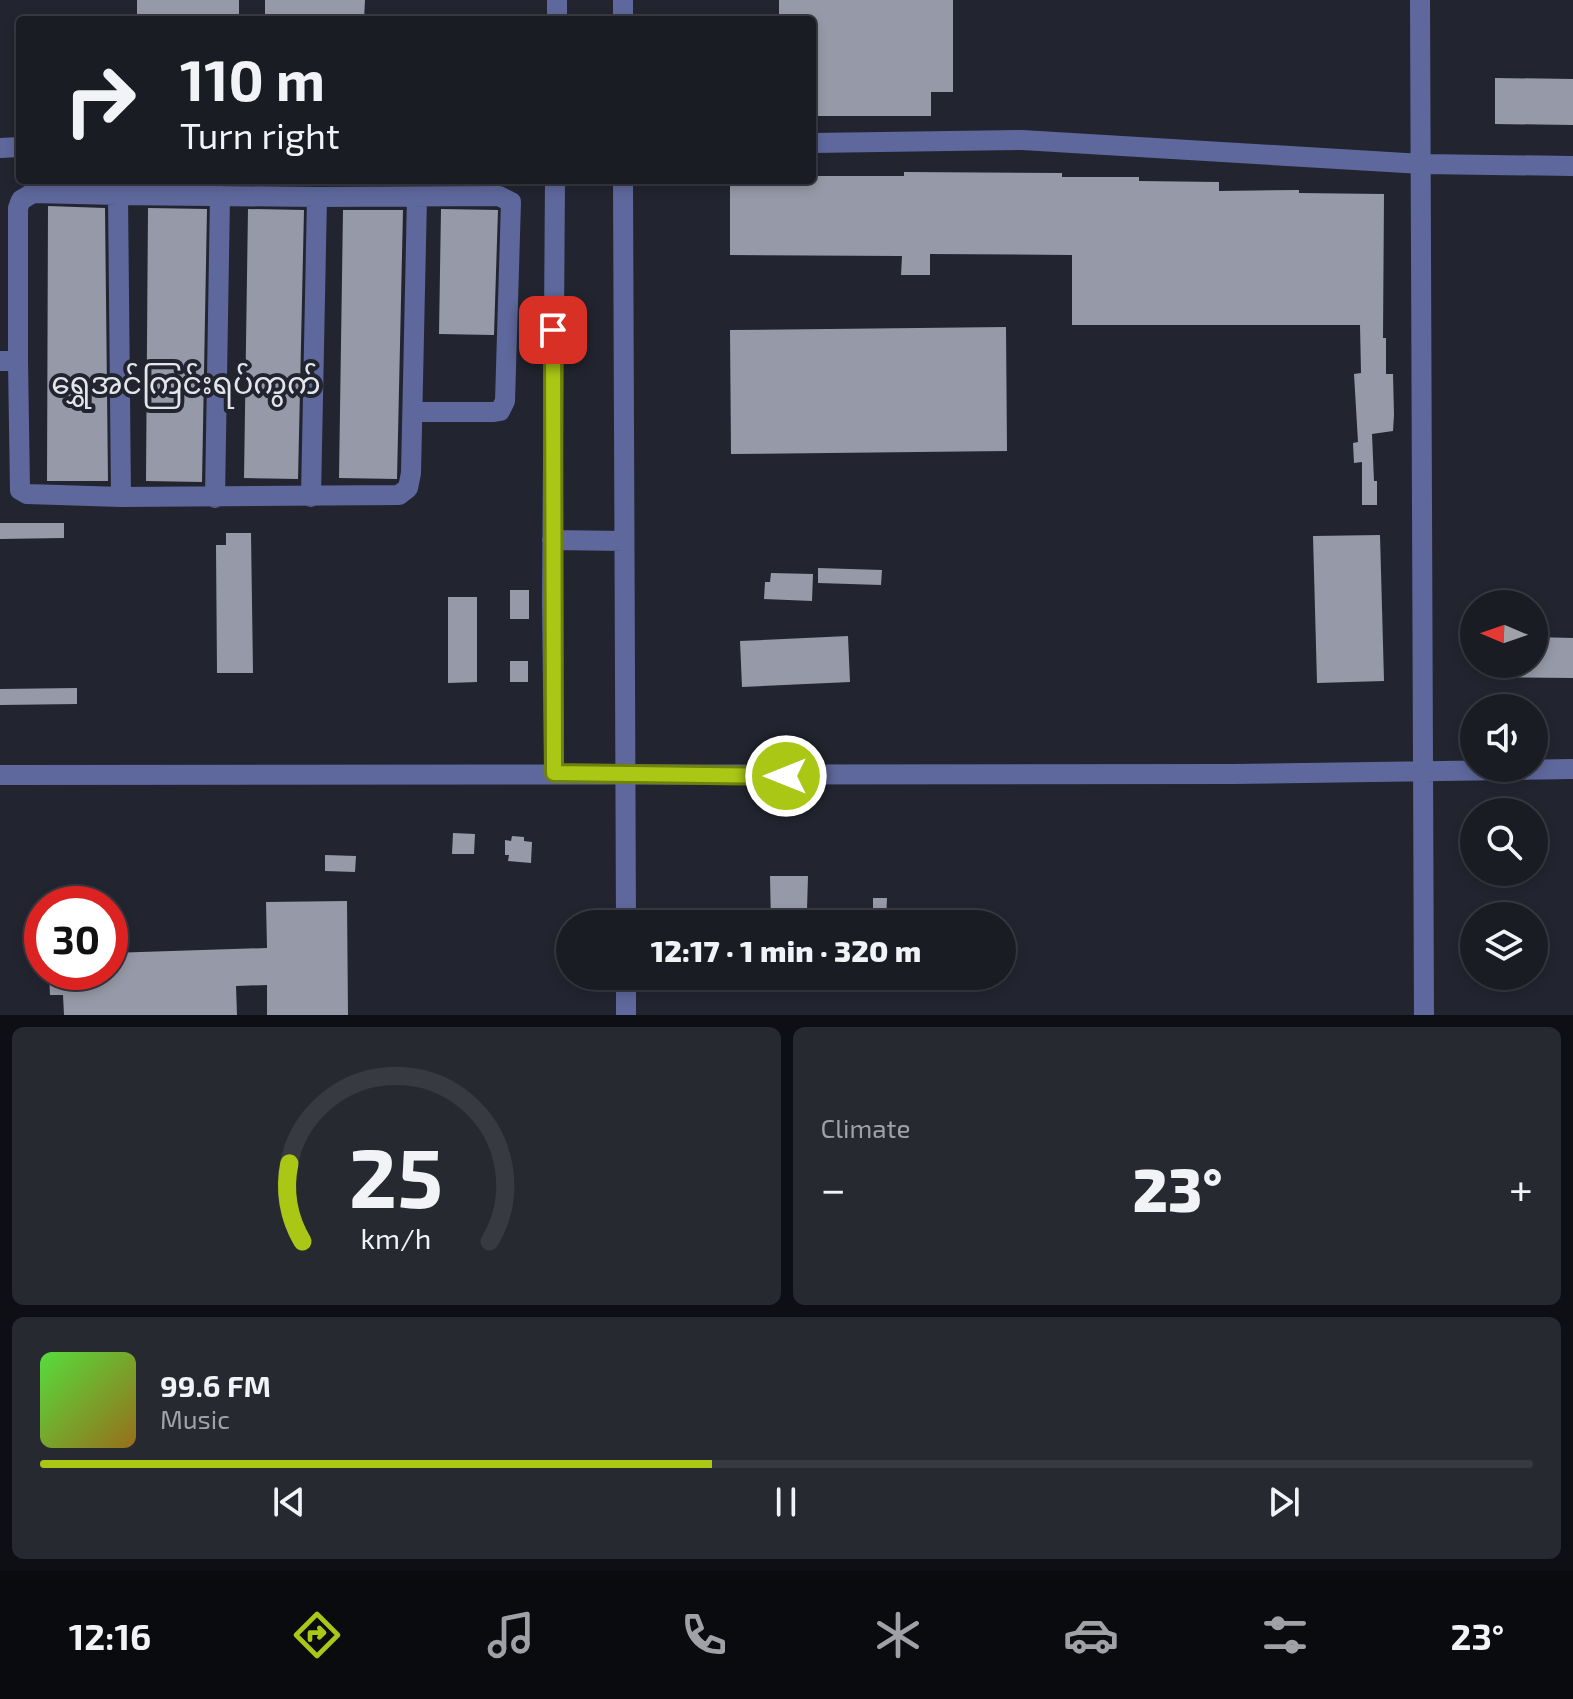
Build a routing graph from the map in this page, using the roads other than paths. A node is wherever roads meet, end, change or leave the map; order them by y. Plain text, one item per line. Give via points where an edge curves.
1 (1420, 0) edge
2 (816, 143) edge
3 (1422, 164) junction
4 (1573, 166) edge
5 (555, 184) edge
6 (623, 184) edge
7 (118, 195) junction
8 (220, 196) junction
9 (317, 197) junction
10 (417, 197) junction
11 (9, 361) edge
12 (414, 412) junction
13 (121, 497) junction
14 (311, 497) junction
15 (215, 498) junction
16 (552, 540) junction
17 (624, 541) junction
18 (1573, 769) edge
19 (1424, 772) junction
20 (554, 773) junction
21 (0, 775) edge
22 (624, 775) junction
23 (626, 910) edge
24 (626, 990) edge
25 (626, 1015) edge
26 (1424, 1015) edge

1 - 3 street
2 - 3 street via 1022,140
3 - 4 street
3 - 19 street
5 - 16 street
6 - 17 street
7 - 8 street
7 - 11 street via 33,193 21,200
7 - 13 street
8 - 9 street
8 - 15 street
9 - 10 street
9 - 14 street
10 - 12 street
10 - 12 street via 499,196 513,209 502,408
11 - 13 street via 20,490
12 - 14 street via 411,473 404,493
13 - 15 street
14 - 15 street
16 - 17 street
16 - 20 street
17 - 22 street
18 - 19 street
19 - 22 street
19 - 26 street
20 - 21 street
20 - 22 street
22 - 23 street
24 - 25 street

